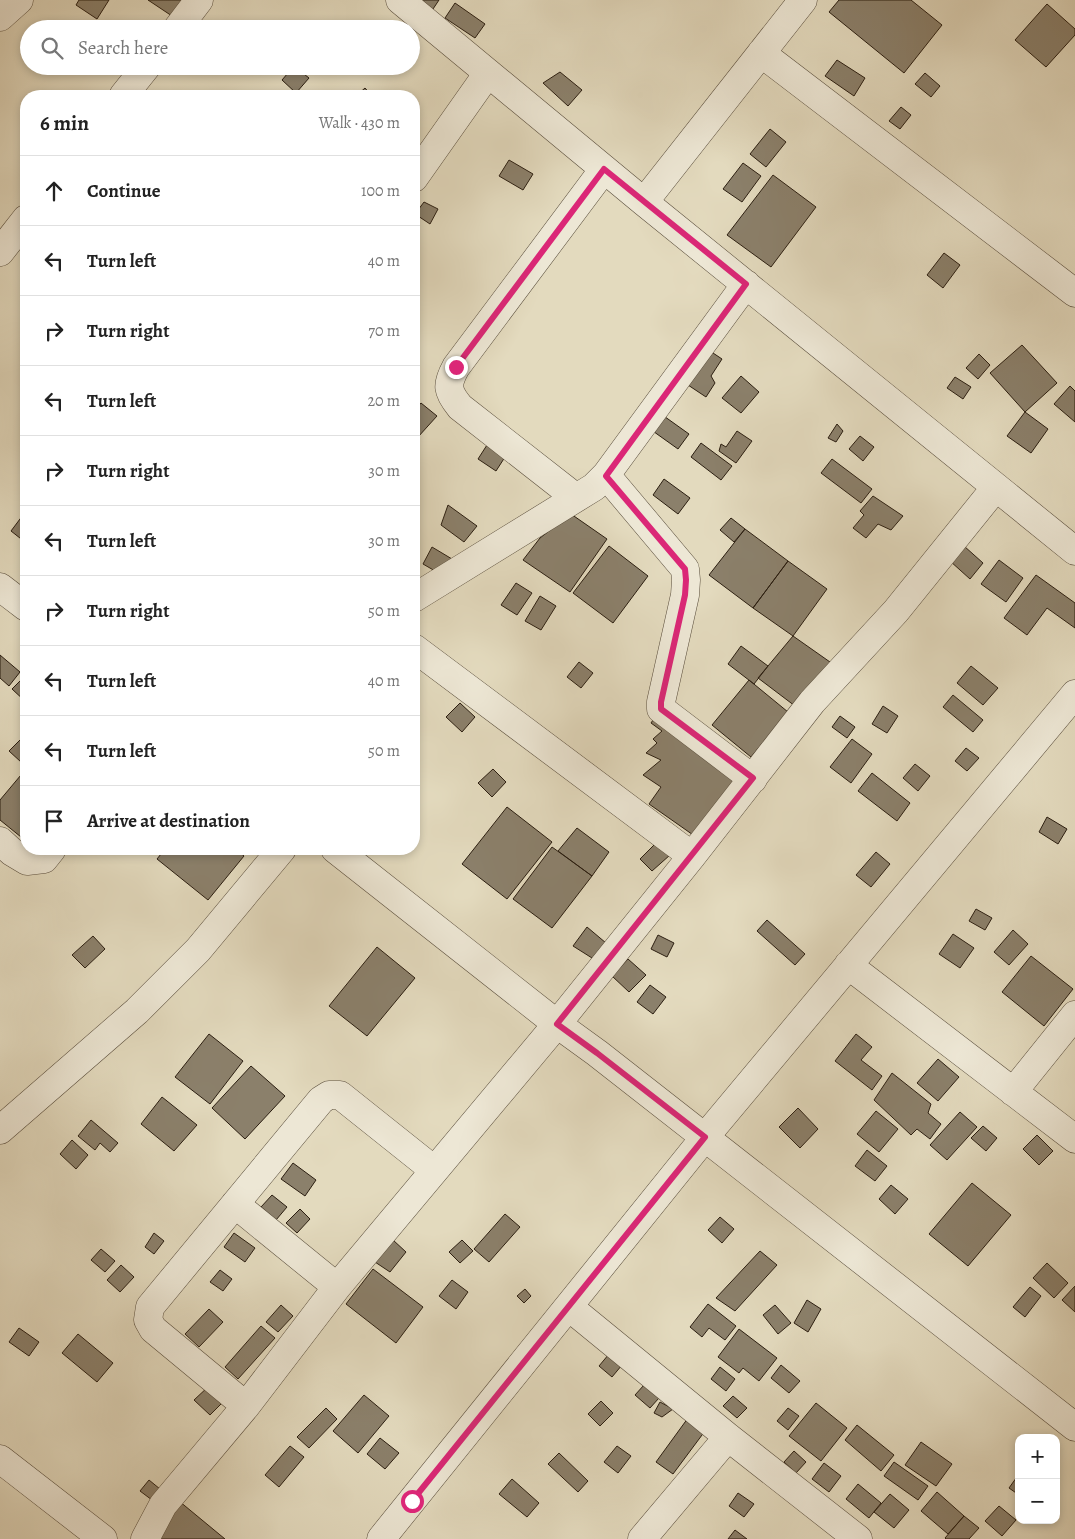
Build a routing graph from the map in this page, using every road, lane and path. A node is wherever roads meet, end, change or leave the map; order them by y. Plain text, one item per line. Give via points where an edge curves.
1 (19, 0) edge
2 (199, 0) edge
3 (400, 0) edge
4 (803, 0) edge
5 (0, 17) edge
6 (184, 20) edge
7 (762, 53) junction
8 (488, 73) junction
9 (140, 75) edge
10 (128, 90) edge
11 (420, 169) edge
12 (604, 169) junction
13 (644, 202) junction
14 (20, 227) edge
15 (0, 252) edge
16 (746, 284) junction
17 (1075, 293) edge
18 (606, 476) junction
19 (996, 487) junction
20 (576, 497) junction
21 (1075, 551) edge
22 (0, 587) edge
23 (420, 594) edge
24 (20, 602) edge
25 (420, 652) edge
26 (1075, 694) edge
27 (753, 778) junction
28 (0, 841) edge
29 (47, 855) edge
30 (277, 855) edge
31 (343, 855) edge
32 (692, 856) junction
33 (848, 965) junction
34 (1075, 1015) edge
35 (557, 1024) junction
36 (1014, 1092) junction
37 (0, 1130) edge
38 (705, 1137) junction
39 (1075, 1139) edge
40 (434, 1170) junction
41 (235, 1204) junction
42 (337, 1287) junction
43 (569, 1307) junction
44 (246, 1406) junction
45 (1075, 1427) edge
46 (728, 1437) junction
47 (0, 1459) edge
48 (840, 1534) edge
49 (103, 1539) edge
50 (145, 1539) edge
51 (382, 1539) edge
52 (642, 1539) edge

1 - 5 street
2 - 6 street
3 - 8 street
4 - 7 street
7 - 13 street
7 - 17 street
8 - 11 street
8 - 12 street
9 - 10 street
12 - 13 street
12 - 20 street via 448,380 450,395 460,407
13 - 16 street
14 - 15 street
16 - 18 street
16 - 19 street
18 - 20 street
18 - 27 street via 685,569 685,595 661,709
19 - 21 street
19 - 27 street via 896,611 812,702
20 - 23 street
22 - 24 street
25 - 32 street
26 - 33 street
27 - 32 street
28 - 29 street via 27,861 44,859
30 - 37 street via 191,957 137,1010
31 - 35 street
32 - 35 street
33 - 36 street
33 - 38 street
34 - 36 street
35 - 38 street
35 - 40 street
36 - 39 street
38 - 43 street
38 - 45 street
40 - 41 street via 340,1095 329,1095 321,1100
40 - 42 street
41 - 42 street
41 - 44 street via 150,1307 148,1320 153,1329
42 - 44 street
43 - 46 street
43 - 51 street
44 - 50 street via 163,1505
46 - 48 street
46 - 52 street
47 - 49 street

